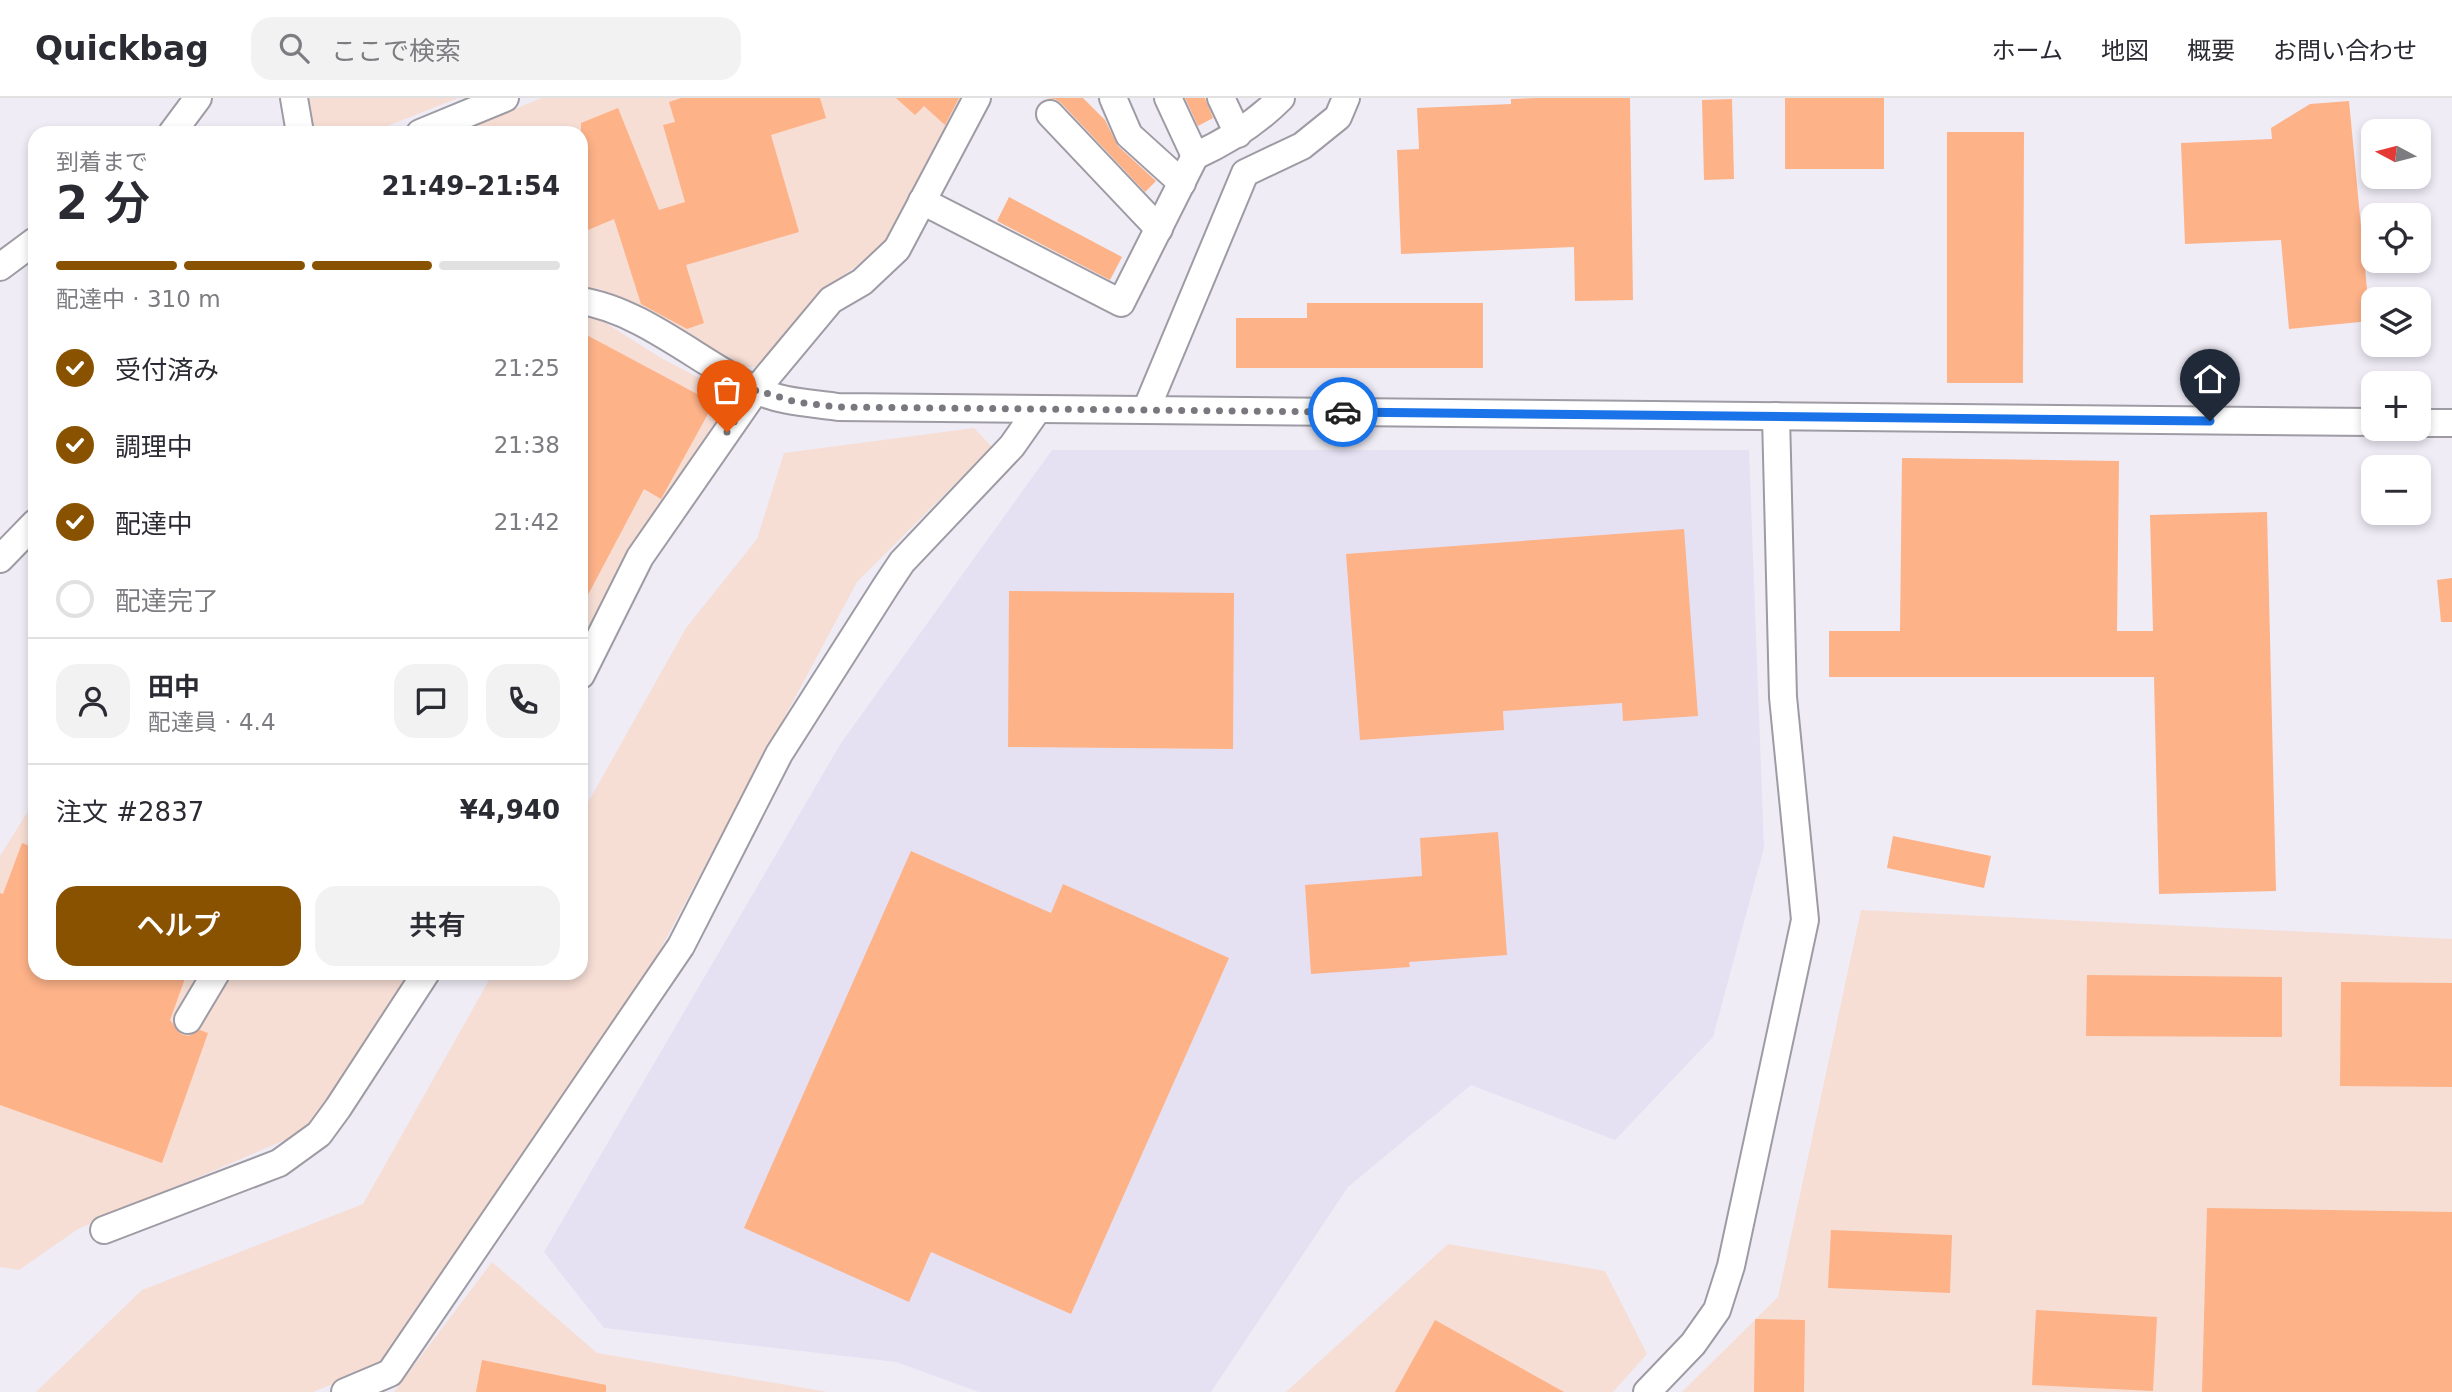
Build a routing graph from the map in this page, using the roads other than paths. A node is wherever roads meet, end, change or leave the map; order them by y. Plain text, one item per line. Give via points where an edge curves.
1 (198, 98) edge
2 (294, 98) edge
3 (505, 98) edge
4 (977, 98) edge
5 (1113, 98) edge
6 (1168, 98) edge
7 (1222, 98) edge
8 (1346, 98) edge
9 (1277, 99) edge
10 (1050, 114) dead end
11 (177, 126) edge
12 (299, 126) edge
13 (437, 126) edge
14 (1238, 134) junction
15 (1195, 156) junction
16 (1182, 183) junction
17 (922, 201) junction
18 (1159, 229) junction
19 (28, 245) edge
20 (0, 267) edge
21 (588, 303) edge
22 (756, 390) junction
23 (1038, 409) junction
24 (1146, 410) junction
25 (1776, 416) junction
26 (2361, 422) edge
27 (2431, 423) edge
28 (2452, 423) edge
29 (28, 530) edge
30 (0, 559) edge
31 (588, 661) edge
32 (212, 980) edge
33 (421, 980) edge
34 (188, 1020) dead end
35 (104, 1230) dead end
36 (345, 1392) edge
37 (1647, 1392) edge

1 - 11 street
2 - 12 street
3 - 13 street
4 - 17 street
5 - 16 street via 1129,135
6 - 15 street
7 - 14 street
8 - 24 street via 1338,117 1302,146 1245,173
9 - 14 street via 1264,116
10 - 18 street
14 - 15 street
15 - 16 street
16 - 18 street
17 - 18 street via 1121,303
17 - 22 street via 897,249 862,282 831,300
19 - 20 street
21 - 22 street via 620,311
22 - 23 street via 796,402 838,407
22 - 31 street via 639,557
23 - 24 street
23 - 36 street via 1013,446 902,562 779,754 681,946 390,1373
24 - 25 street
25 - 26 street
25 - 37 street via 1783,697 1805,920 1731,1266 1717,1310 1693,1344
27 - 28 street
29 - 30 street
32 - 34 street
33 - 35 street via 319,1134 279,1163

